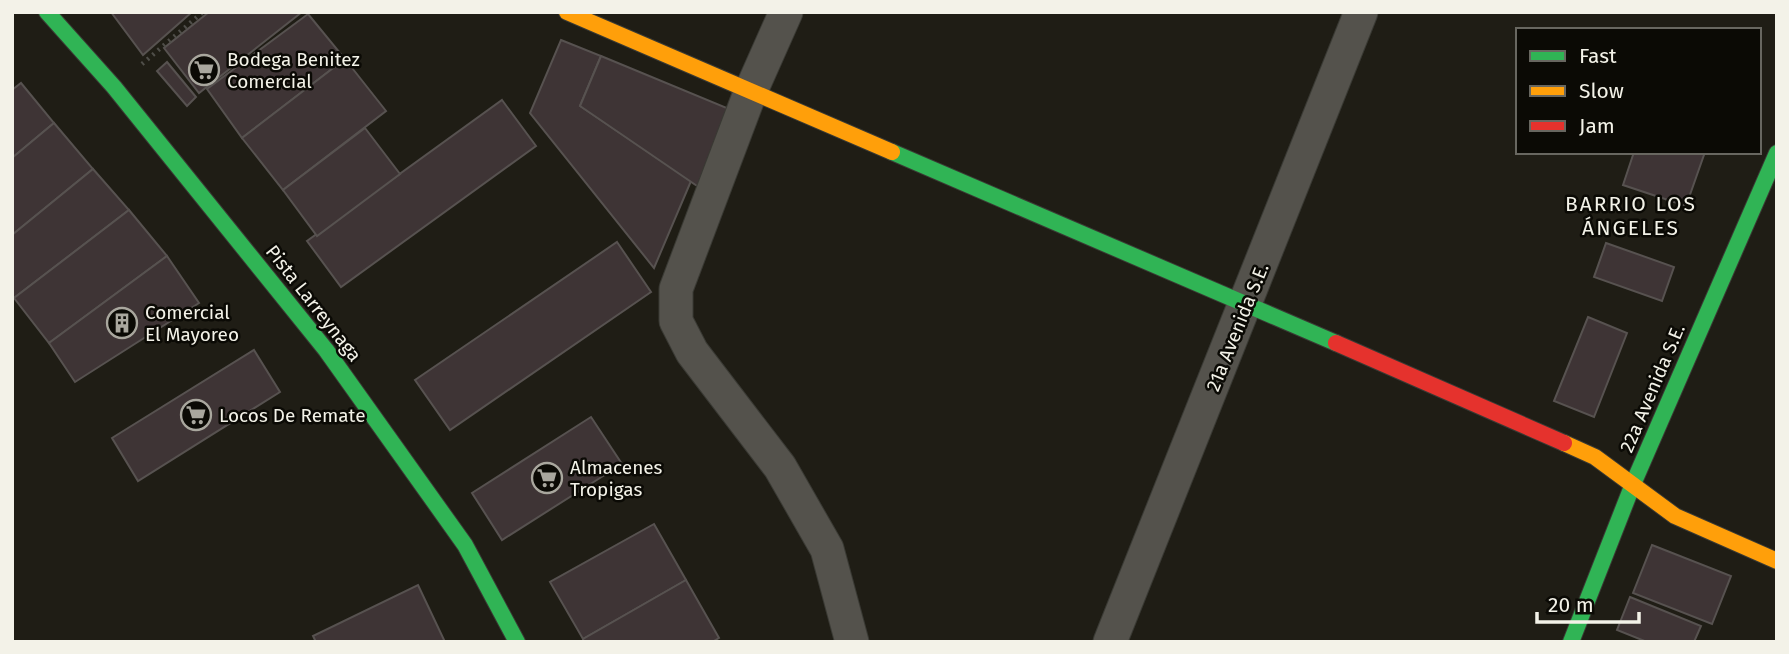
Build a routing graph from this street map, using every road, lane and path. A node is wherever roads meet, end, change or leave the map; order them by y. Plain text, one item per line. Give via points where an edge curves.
1 (47, 12) edge
2 (203, 12) edge
3 (566, 12) edge
4 (786, 12) edge
5 (1361, 12) edge
6 (114, 87) junction
7 (750, 93) junction
8 (1777, 153) edge
9 (1246, 304) junction
10 (1633, 484) junction
11 (1777, 561) edge
12 (517, 642) edge
13 (852, 642) edge
14 (1110, 642) edge
15 (1571, 642) edge

1 - 6 street, Pista Larreynaga
2 - 6 path
3 - 7 street
4 - 7 street
5 - 9 street, 21a Avenida S.E.
6 - 12 street, Pista Larreynaga via 326,350 465,545
7 - 9 street
7 - 13 street via 676,289 676,321 692,352 780,467 827,549
8 - 10 street, 22a Avenida S.E.
9 - 10 street via 1595,457
9 - 14 street, 21a Avenida S.E.
10 - 11 street via 1675,516
10 - 15 street, 22a Avenida S.E.

